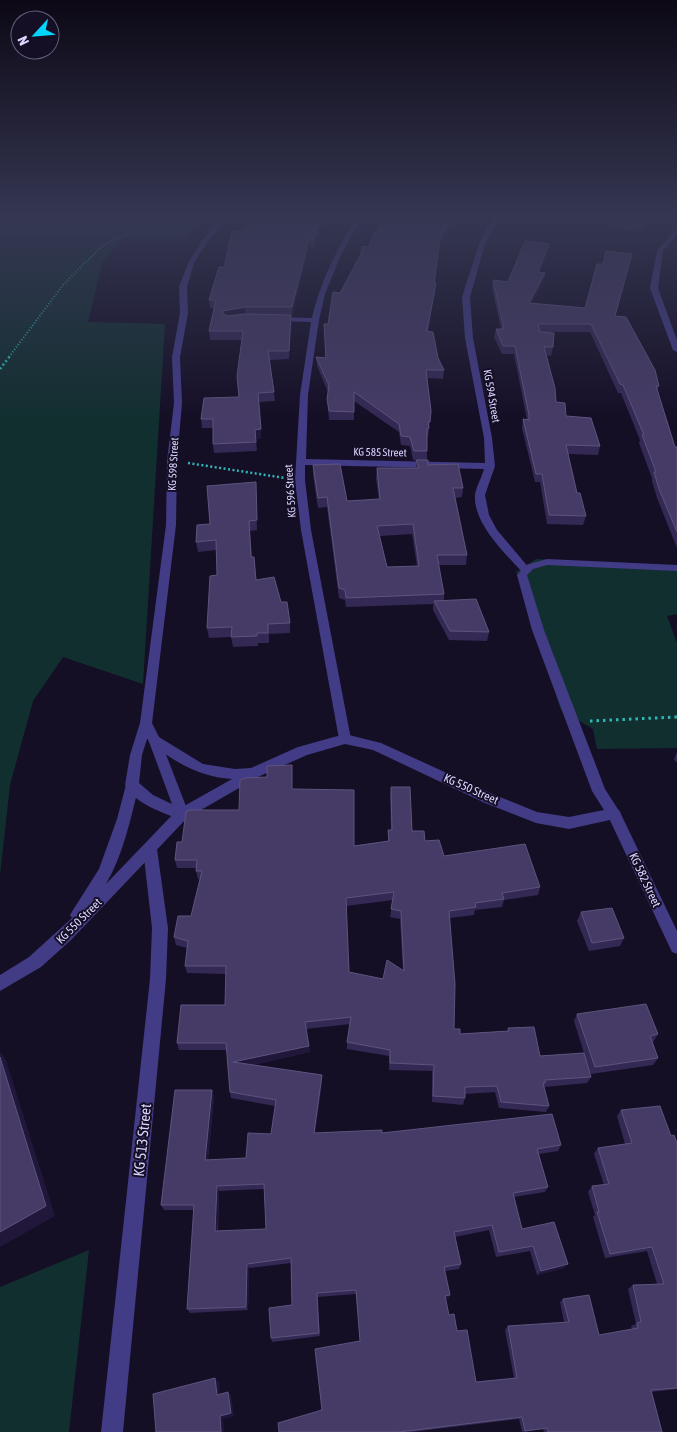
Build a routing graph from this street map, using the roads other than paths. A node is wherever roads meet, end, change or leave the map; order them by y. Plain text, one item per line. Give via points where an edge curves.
1 (184, 285) edge
2 (326, 285) edge
3 (469, 285) edge
4 (654, 285) edge
5 (663, 316) junction
6 (263, 319) edge
7 (315, 320) junction
8 (677, 320) edge
9 (677, 350) edge
10 (300, 462) junction
11 (490, 466) junction
12 (677, 568) edge
13 (524, 569) junction
14 (146, 723) junction
15 (154, 739) junction
16 (345, 739) junction
17 (255, 772) junction
18 (132, 785) junction
19 (182, 814) junction
20 (614, 814) junction
21 (150, 849) junction
22 (66, 935) junction
23 (677, 946) edge
24 (0, 984) edge
25 (112, 1432) edge

1 - 14 street, KG 598 Street via 184,313 176,357 178,403 172,461 171,525
2 - 7 street, KG 596 Street
3 - 11 street, KG 594 Street via 466,297 469,338 488,438
4 - 5 street
5 - 8 street
5 - 9 street
6 - 7 street
7 - 10 street, KG 596 Street via 304,395
10 - 11 street, KG 585 Street
10 - 16 street, KG 596 Street via 306,530
11 - 13 street, KG 594 Street via 480,495 484,515 492,531
12 - 13 street via 563,562 535,564
13 - 20 street via 523,583 538,630 599,790
14 - 15 street
14 - 18 street, KG 598 Street via 136,755
15 - 17 street via 182,760 202,769 231,774
15 - 19 street
16 - 17 street, KG 550 Street via 303,751
16 - 20 street, KG 550 Street via 376,746 536,817 569,823
17 - 19 street, KG 550 Street
18 - 19 street via 159,806
18 - 22 street, KG 598 Street via 105,872
19 - 21 street, KG 550 Street
20 - 23 street, KG 582 Street
21 - 22 street, KG 550 Street
21 - 25 street, KG 513 Street via 160,928 158,979
22 - 24 street, KG 550 Street via 35,962

